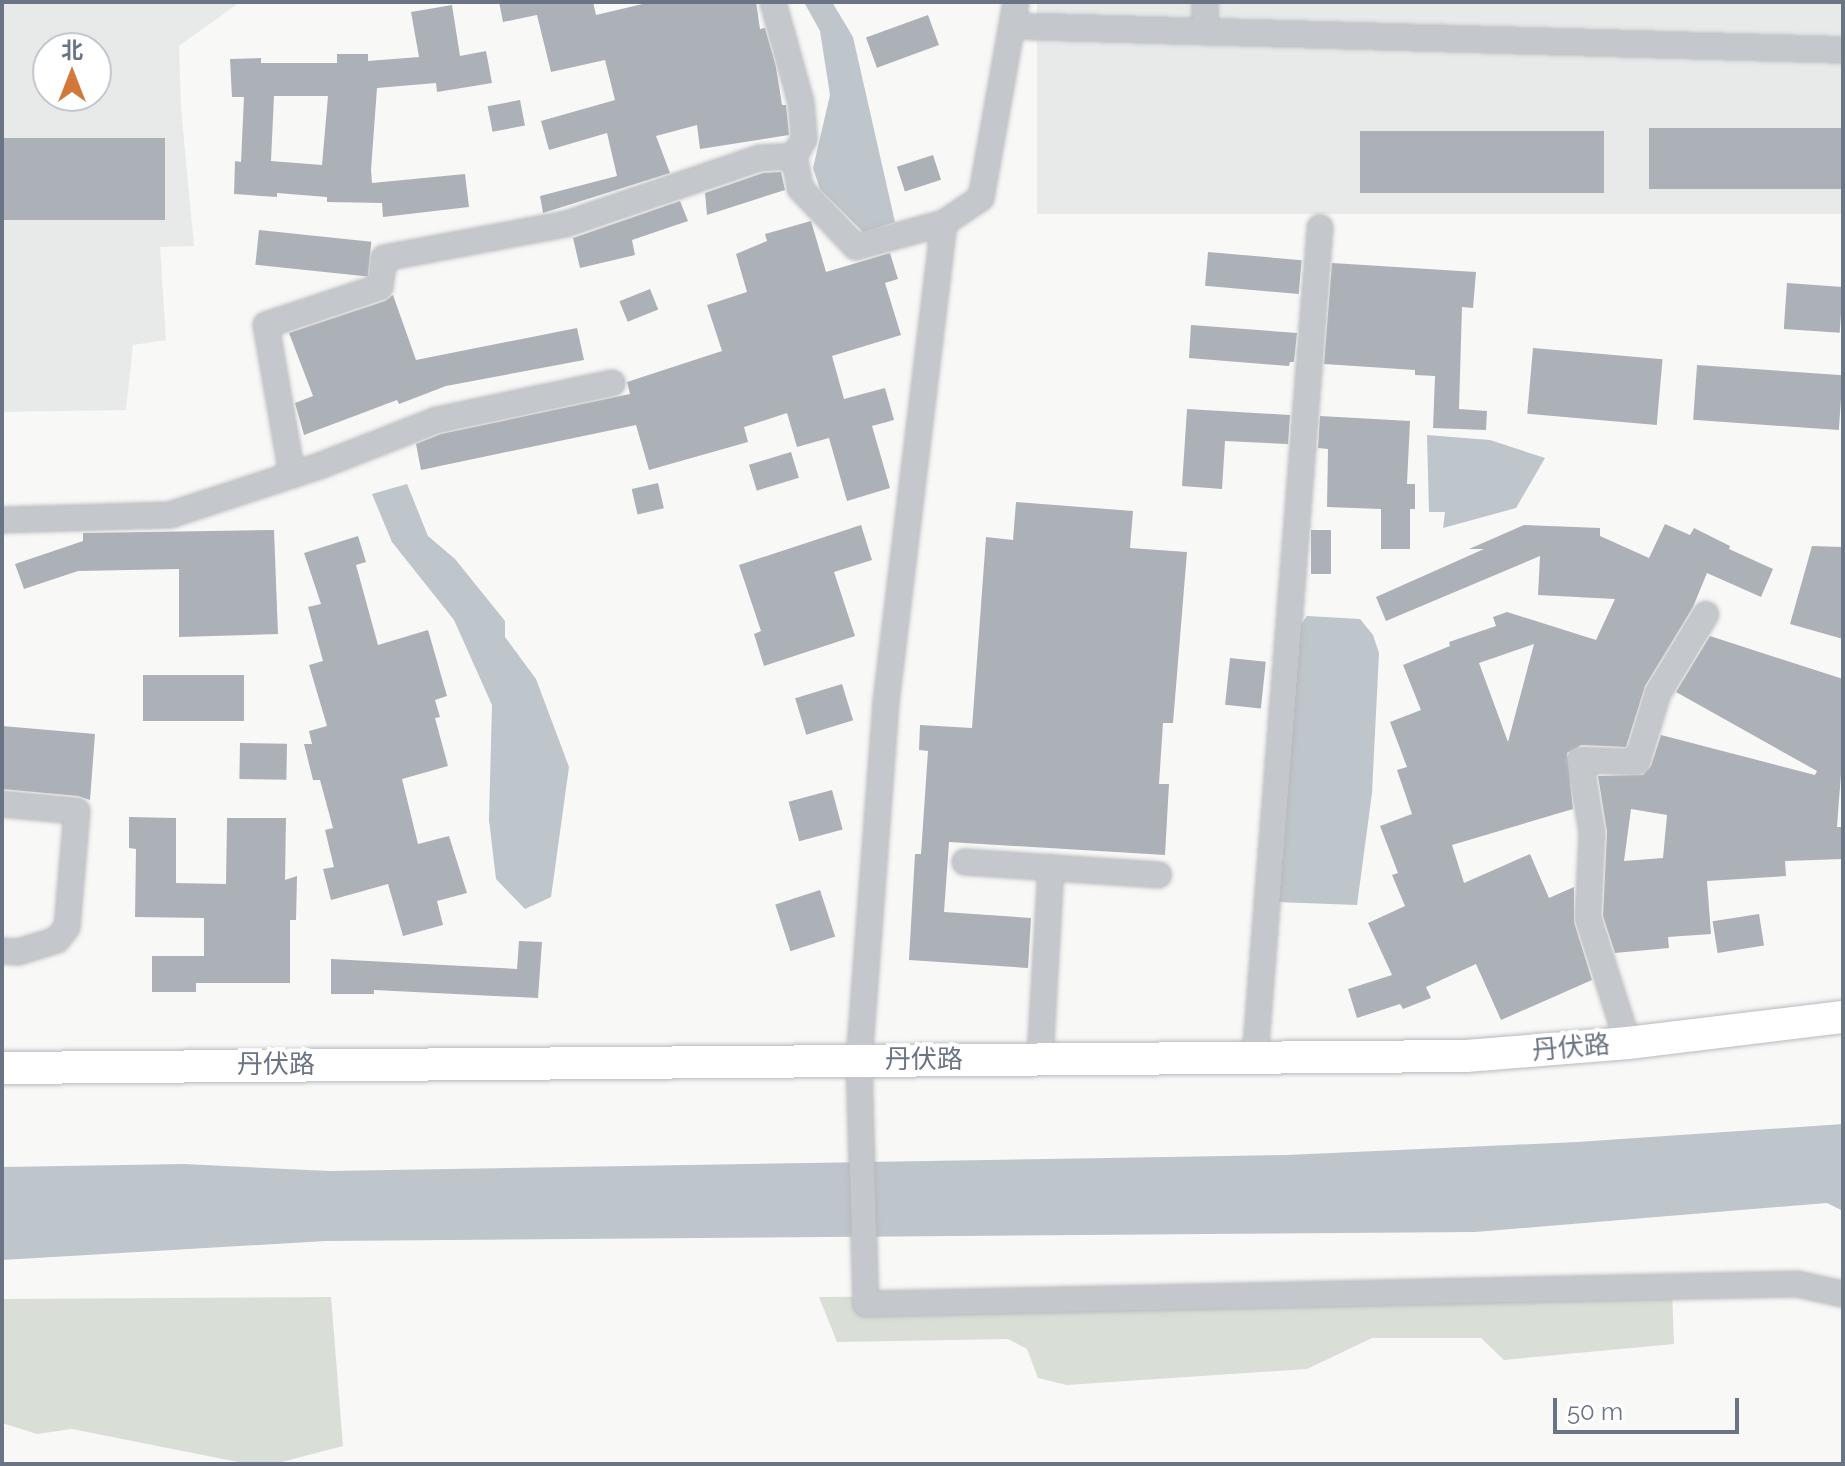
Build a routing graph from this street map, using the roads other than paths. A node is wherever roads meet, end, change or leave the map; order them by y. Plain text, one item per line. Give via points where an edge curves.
1 (773, 2) edge
2 (1205, 2) edge
3 (1014, 14) edge
4 (1205, 32) junction
5 (1843, 50) edge
6 (794, 156) junction
7 (944, 223) junction
8 (1320, 228) dead end
9 (612, 383) dead end
10 (292, 475) junction
11 (2, 520) edge
12 (1706, 614) dead end
13 (2, 804) edge
14 (965, 862) dead end
15 (1051, 867) junction
16 (1159, 875) dead end
17 (2, 951) edge
18 (1843, 1017) edge
19 (1628, 1043) junction
20 (1255, 1058) junction
21 (1040, 1059) junction
22 (859, 1060) junction
23 (2, 1068) edge
24 (1843, 1294) edge

1 - 6 street via 801,102 804,139
2 - 4 street
3 - 4 street
3 - 7 street via 981,198
4 - 5 street
6 - 7 street via 800,188 856,247
6 - 10 street via 760,158 566,224 384,258 380,287 266,325
7 - 22 street via 886,703
8 - 20 street
9 - 10 street via 437,420
10 - 11 street via 170,515
12 - 19 street via 1658,693 1637,762 1580,760 1592,832 1588,918
13 - 17 street via 77,811 67,927 57,940 18,952
14 - 15 street
15 - 16 street
15 - 21 street
18 - 19 main road, 丹伏路
19 - 20 main road, 丹伏路 via 1466,1056
20 - 21 main road, 丹伏路
21 - 22 main road, 丹伏路
22 - 23 main road, 丹伏路
22 - 24 street via 866,1304 1797,1284

